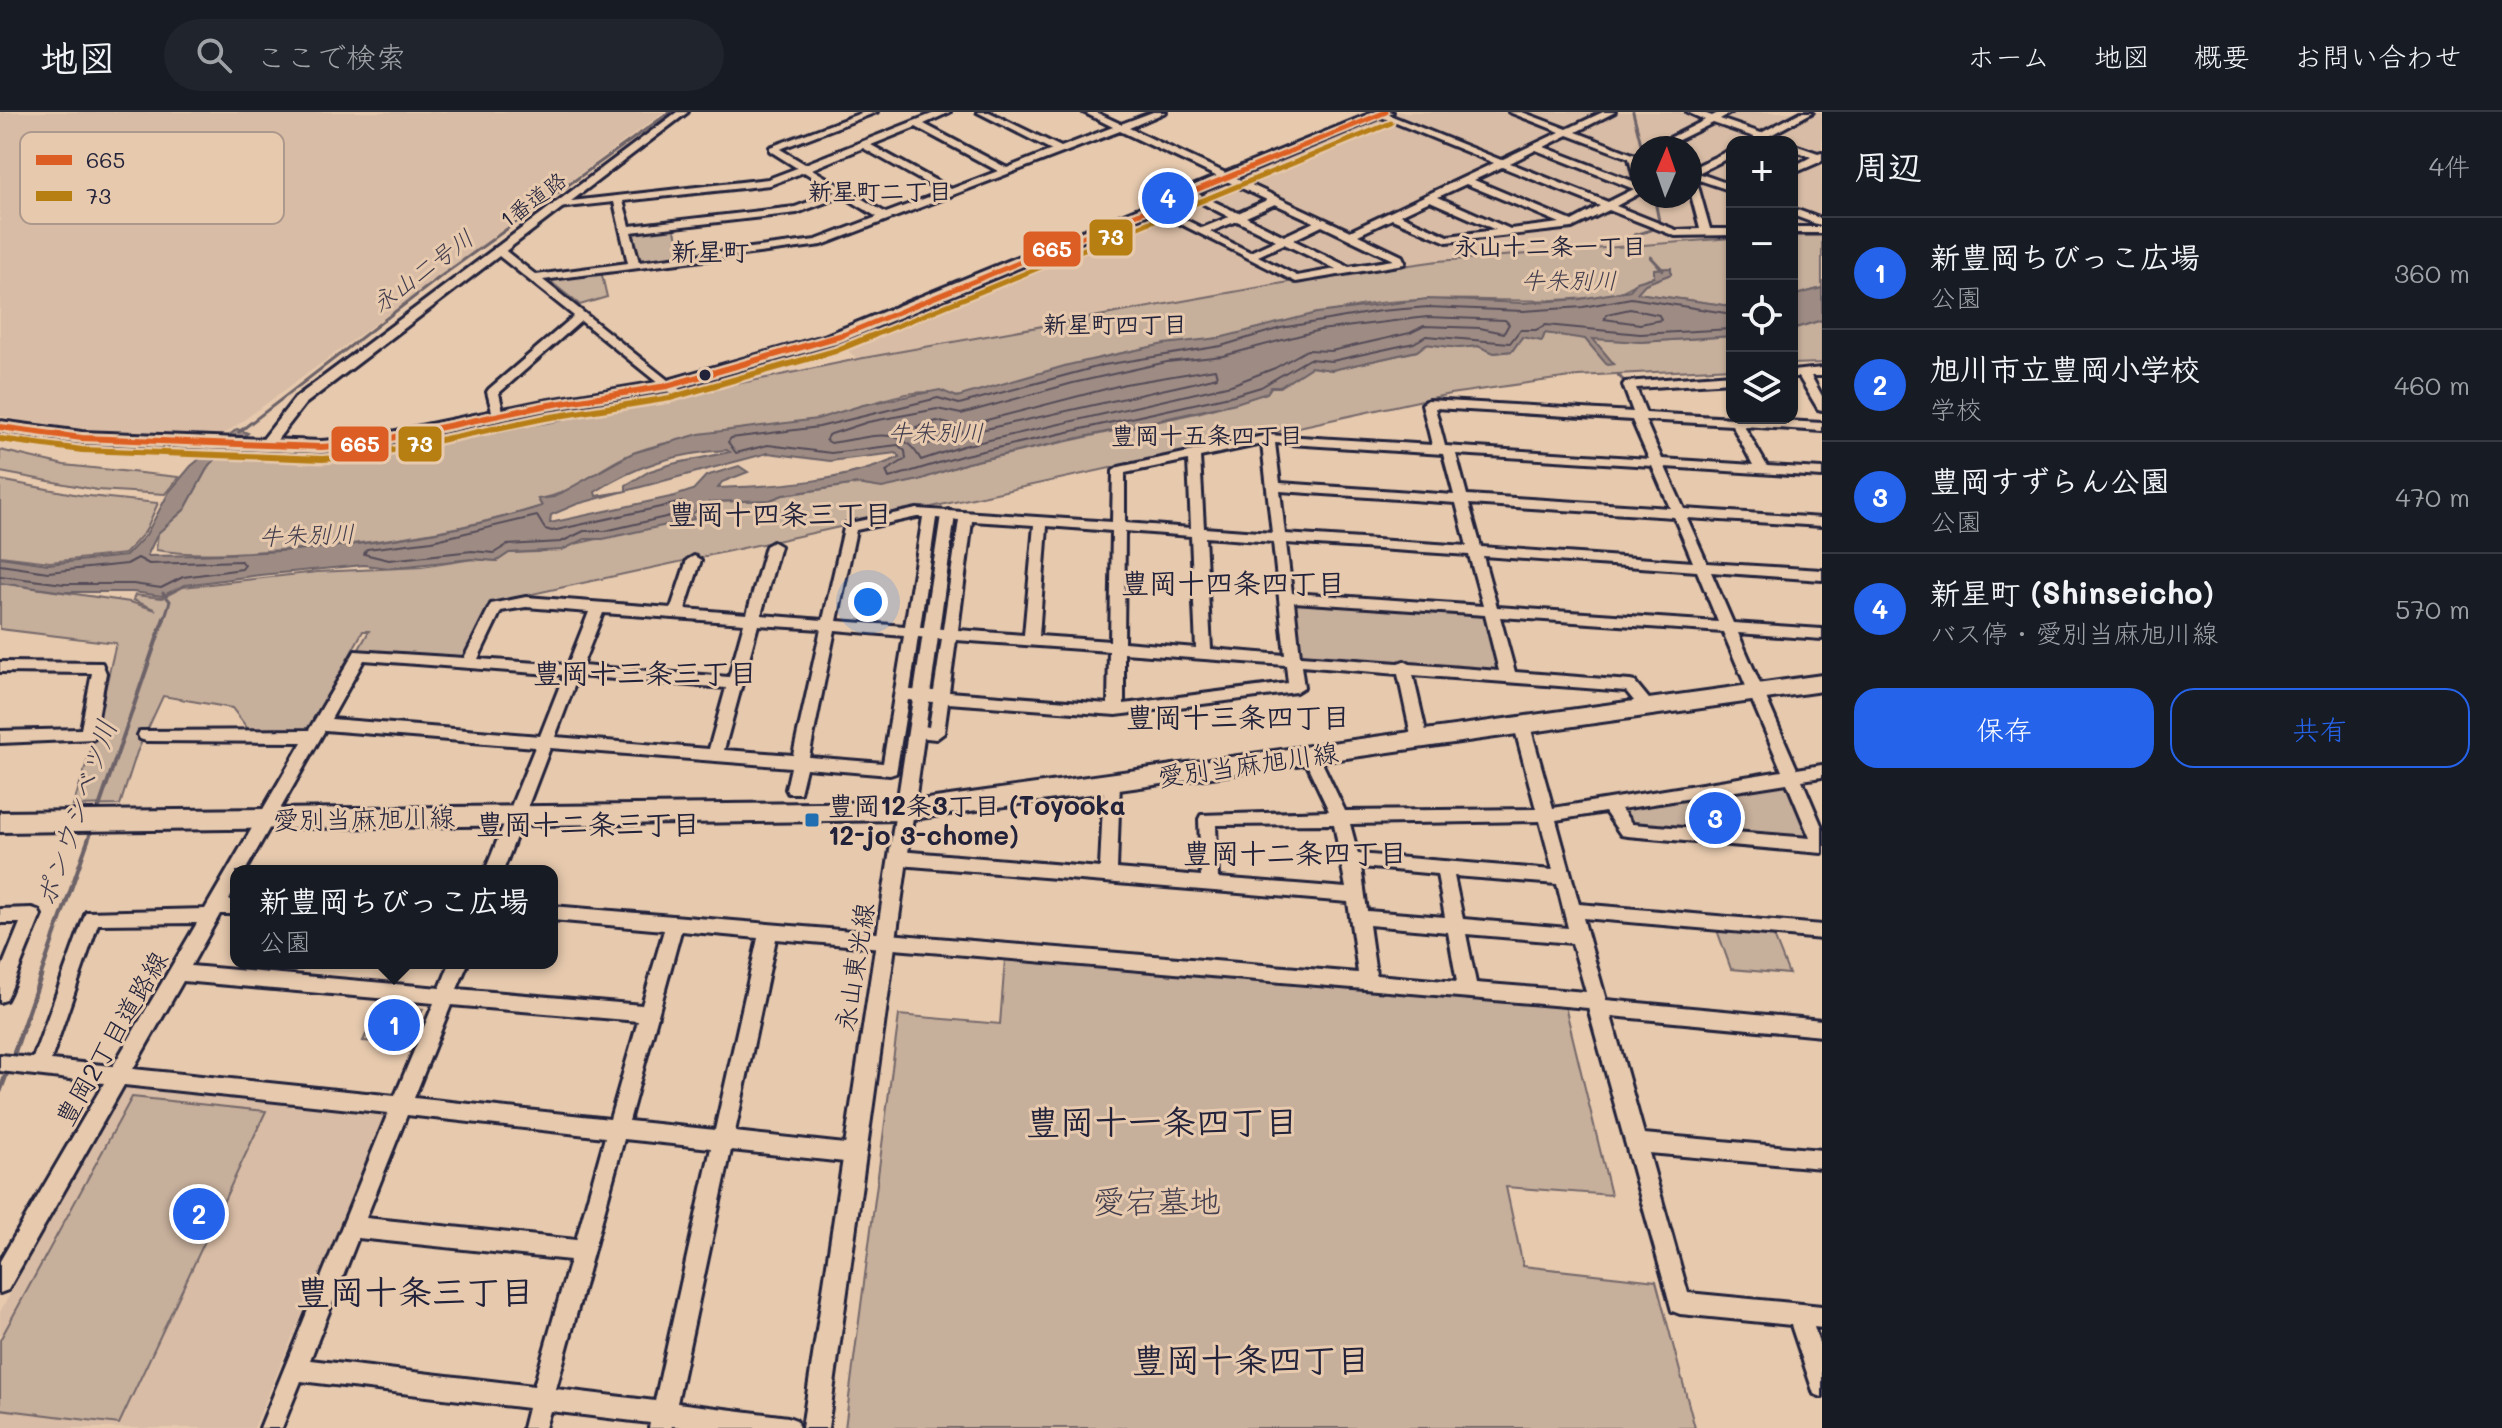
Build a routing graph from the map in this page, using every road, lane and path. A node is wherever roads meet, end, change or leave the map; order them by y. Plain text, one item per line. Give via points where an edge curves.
1 (683, 112) edge
2 (872, 112) edge
3 (945, 112) edge
4 (982, 112) edge
5 (1088, 112) edge
6 (1161, 112) edge
7 (1516, 112) edge
8 (1610, 112) edge
9 (1692, 112) edge
10 (1727, 112) edge
11 (1808, 112) edge
12 (1380, 113) edge
13 (1713, 119) junction
14 (917, 124) junction
15 (1121, 127) junction
16 (1568, 132) junction
17 (1679, 136) edge
18 (1759, 136) edge
19 (1764, 136) edge
20 (865, 145) junction
21 (1536, 147) junction
22 (1798, 149) edge
23 (1059, 150) junction
24 (1630, 155) edge
25 (1726, 155) edge
26 (1821, 157) edge
27 (1501, 163) junction
28 (1702, 167) edge
29 (1798, 168) edge
30 (806, 169) junction
31 (1006, 171) junction
32 (1228, 177) junction
33 (1702, 177) edge
34 (1465, 180) junction
35 (1630, 184) edge
36 (1726, 186) edge
37 (844, 192) junction
38 (951, 193) junction
39 (1189, 193) junction
40 (1630, 194) edge
41 (1429, 197) junction
42 (618, 199) junction
43 (1276, 200) junction
44 (558, 205) junction
45 (1609, 206) junction
46 (1154, 208) junction
47 (1699, 208) edge
48 (1822, 210) edge
49 (1798, 213) edge
50 (1391, 215) junction
51 (1237, 216) junction
52 (885, 217) junction
53 (1810, 218) junction
54 (1323, 222) junction
55 (1822, 223) edge
56 (1572, 225) junction
57 (626, 230) junction
58 (1798, 230) edge
59 (1822, 230) edge
60 (1202, 232) junction
61 (1509, 232) junction
62 (1706, 232) junction
63 (1726, 232) edge
64 (1350, 235) junction
65 (1286, 239) junction
66 (498, 250) junction
67 (1249, 256) junction
68 (634, 265) junction
69 (1348, 271) junction
70 (535, 278) junction
71 (580, 316) junction
72 (1822, 372) edge
73 (1798, 374) edge
74 (1798, 375) edge
75 (1726, 378) edge
76 (673, 390) junction
77 (1822, 406) edge
78 (498, 416) junction
79 (1639, 416) junction
80 (1726, 421) edge
81 (1737, 424) edge
82 (1770, 424) edge
83 (0, 427) edge
84 (1822, 427) edge
85 (1268, 439) junction
86 (265, 446) junction
87 (1443, 449) junction
88 (1194, 455) junction
89 (1658, 463) junction
90 (1762, 469) junction
91 (1822, 473) edge
92 (1273, 487) junction
93 (1461, 499) junction
94 (1679, 513) junction
95 (948, 515) junction
96 (1041, 522) junction
97 (1822, 522) edge
98 (1118, 528) junction
99 (1199, 533) junction
100 (1280, 539) junction
101 (773, 546) dead end
102 (1475, 552) junction
103 (694, 560) dead end
104 (1704, 567) junction
105 (1822, 575) edge
106 (1286, 597) junction
107 (598, 607) junction
108 (1491, 611) junction
109 (677, 613) junction
110 (753, 619) junction
111 (830, 624) junction
112 (1730, 627) junction
113 (931, 631) junction
114 (1822, 634) edge
115 (1031, 639) junction
116 (1116, 644) junction
117 (1204, 651) junction
118 (1293, 658) junction
119 (469, 663) junction
120 (1404, 666) junction
121 (0, 667) edge
122 (574, 671) junction
123 (1508, 675) junction
124 (735, 683) junction
125 (1822, 683) edge
126 (1759, 691) junction
127 (901, 695) junction
128 (921, 696) junction
129 (940, 698) junction
130 (1648, 708) junction
131 (1116, 710) junction
132 (1522, 726) junction
133 (317, 730) junction
134 (917, 731) junction
135 (146, 735) dead end
136 (0, 737) edge
137 (1420, 740) junction
138 (545, 742) junction
139 (715, 755) junction
140 (1311, 756) junction
141 (799, 762) junction
142 (1822, 771) edge
143 (1794, 778) junction
144 (1112, 782) junction
145 (794, 789) dead end
146 (1610, 806) junction
147 (906, 811) junction
148 (1546, 815) junction
149 (515, 817) junction
150 (263, 819) junction
151 (1341, 819) junction
152 (0, 822) edge
153 (1822, 845) edge
154 (899, 858) junction
155 (1351, 860) junction
156 (238, 865) edge
157 (496, 865) edge
158 (1444, 868) junction
159 (1108, 874) junction
160 (1562, 878) junction
161 (230, 880) edge
162 (1210, 882) junction
163 (1356, 896) junction
164 (230, 908) edge
165 (1571, 910) junction
166 (213, 912) junction
167 (558, 914) edge
168 (0, 916) edge
169 (1359, 917) junction
170 (674, 924) junction
171 (1456, 926) junction
172 (769, 930) junction
173 (1822, 932) edge
174 (1578, 936) junction
175 (885, 940) junction
176 (457, 969) edge
177 (179, 973) junction
178 (1368, 982) junction
179 (1468, 989) junction
180 (0, 994) edge
181 (446, 996) junction
182 (1596, 1004) junction
183 (648, 1014) junction
184 (1822, 1028) edge
185 (0, 1063) edge
186 (31, 1066) junction
187 (119, 1076) junction
188 (400, 1108) junction
189 (616, 1131) junction
190 (722, 1140) junction
191 (1635, 1142) junction
192 (854, 1154) junction
193 (1822, 1159) edge
194 (353, 1227) junction
195 (582, 1251) junction
196 (0, 1282) edge
197 (1799, 1315) junction
198 (1822, 1317) edge
199 (294, 1369) junction
200 (1822, 1386) edge
201 (542, 1399) junction
202 (662, 1420) edge
203 (271, 1428) edge
204 (534, 1428) edge
205 (788, 1428) edge
206 (815, 1428) edge

1 - 44 street, 1番道路
2 - 30 street via 773,149
3 - 14 street
4 - 23 street
5 - 15 street
6 - 15 street
7 - 16 street
8 - 16 street
9 - 13 street
10 - 13 street
11 - 19 street
12 - 27 street
12 - 32 main road
13 - 17 street
13 - 18 street
14 - 20 street
14 - 31 street
15 - 23 street
15 - 32 street
16 - 21 street
16 - 24 street
20 - 30 street
20 - 38 street
21 - 27 street
21 - 35 street
22 - 26 street
23 - 31 street
25 - 28 street
26 - 29 street
27 - 34 street
27 - 45 street
30 - 37 street
30 - 42 street via 770,182
31 - 38 street
32 - 39 main road
32 - 43 street
33 - 36 street
34 - 41 street
34 - 56 street
37 - 52 street
37 - 57 street via 797,210
38 - 52 street
39 - 46 main road
39 - 51 street
40 - 45 street
41 - 50 street
41 - 61 street
42 - 44 street
42 - 57 street
43 - 51 street
43 - 54 street
44 - 66 street, 1番道路
45 - 56 street
45 - 62 street via 1675,233
46 - 60 street
46 - 76 main road via 830,340
47 - 62 street
48 - 53 street
49 - 53 street
50 - 61 street via 1447,239
50 - 64 street
51 - 60 street
51 - 65 street
52 - 68 street via 818,243
53 - 55 street
54 - 64 street
54 - 65 street
56 - 61 street
57 - 68 street
58 - 59 street
60 - 67 street
62 - 63 street
64 - 69 street via 1400,260
65 - 67 street
65 - 69 street
66 - 70 street
66 - 86 street, 1番道路 via 300,401
67 - 69 street via 1296,279
68 - 70 street
70 - 71 street
71 - 76 street
71 - 78 street via 493,392
72 - 73 street
74 - 77 street
75 - 79 street via 1629,385
76 - 78 main road
78 - 86 main road via 362,444
79 - 80 street
79 - 87 street via 1428,404
79 - 89 street
81 - 90 street
82 - 84 street
83 - 86 main road via 82,438
85 - 87 street
85 - 88 street
85 - 92 street
87 - 89 street
87 - 93 street
88 - 98 street via 1119,471
88 - 99 street
89 - 90 street
89 - 94 street
90 - 91 street
92 - 93 street
92 - 100 street
93 - 94 street
93 - 102 street
94 - 97 street
94 - 104 street
95 - 96 street
95 - 111 street via 917,513 850,527
95 - 113 street, 永山東光線
96 - 98 street
96 - 115 street
98 - 99 street
98 - 116 street
99 - 100 street
99 - 117 street
100 - 102 street
100 - 106 street
101 - 110 street
102 - 104 street
102 - 108 street
103 - 109 street
104 - 105 street
104 - 112 street
106 - 108 street
106 - 118 street
107 - 109 street
107 - 119 street via 526,602 496,607
107 - 122 street
108 - 112 street
108 - 123 street
109 - 110 street
110 - 111 street
110 - 124 street
111 - 113 street
111 - 141 street
112 - 114 street
112 - 126 street
113 - 115 street
113 - 127 street
113 - 128 street, 永山東光線
113 - 129 street
115 - 116 street
116 - 117 street
116 - 131 street
117 - 118 street
118 - 120 street
118 - 131 street via 1296,687
119 - 122 street
119 - 133 street, 豊岡2丁目道路線 via 360,655
120 - 123 street
120 - 137 street
121 - 136 street via 97,667 99,673 88,735
122 - 124 street
122 - 138 street
123 - 130 street via 1630,686
124 - 139 street
125 - 126 main road, 愛別当麻旭川線
126 - 130 main road, 愛別当麻旭川線
126 - 143 street
127 - 128 street
127 - 141 street via 890,769
128 - 129 street
128 - 134 street, 永山東光線
129 - 131 street
129 - 134 street via 936,733
130 - 132 main road, 愛別当麻旭川線
132 - 137 main road, 愛別当麻旭川線
132 - 148 street
133 - 135 street
133 - 138 street
133 - 150 street, 豊岡2丁目道路線
134 - 147 street, 永山東光線
137 - 140 main road, 愛別当麻旭川線
138 - 139 street
138 - 149 street
139 - 141 street
140 - 144 main road, 愛別当麻旭川線
140 - 151 street
141 - 145 street
142 - 143 street
143 - 146 street
143 - 153 street
144 - 147 main road, 愛別当麻旭川線
144 - 159 street
146 - 148 street
146 - 153 street via 1627,830
147 - 149 main road, 愛別当麻旭川線
147 - 154 street, 永山東光線
148 - 151 street
148 - 160 street
149 - 150 main road, 愛別当麻旭川線
149 - 157 street
150 - 152 main road, 愛別当麻旭川線
150 - 156 street, 豊岡2丁目道路線
151 - 155 street
151 - 162 street via 1207,819
154 - 159 street
154 - 175 street, 永山東光線
155 - 158 street
155 - 163 street
158 - 160 street
158 - 171 street
159 - 162 street
160 - 165 street
161 - 166 street, 豊岡2丁目道路線
162 - 163 street
163 - 169 street
164 - 166 street
165 - 173 street
165 - 174 street
166 - 177 street, 豊岡2丁目道路線
166 - 186 street via 92,917
167 - 170 street
168 - 180 street via 32,915
169 - 171 street
169 - 178 street
170 - 172 street
170 - 183 street
171 - 174 street
171 - 179 street
172 - 175 street
172 - 190 street
174 - 182 street
175 - 178 street
175 - 192 street, 永山東光線
176 - 181 street
177 - 181 street
177 - 187 street, 豊岡2丁目道路線
178 - 179 street
179 - 182 street
181 - 183 street
181 - 188 street
182 - 184 street
182 - 191 street
183 - 189 street
185 - 186 street
186 - 187 street
187 - 188 street
187 - 196 street, 豊岡2丁目道路線
188 - 189 street
188 - 194 street
189 - 190 street
189 - 195 street
190 - 192 street
190 - 202 street
191 - 193 street
191 - 197 street via 1680,1303
192 - 206 street, 永山東光線
194 - 195 street
194 - 199 street
195 - 201 street
197 - 198 street
197 - 200 street
199 - 201 street
199 - 203 street
201 - 202 street
201 - 204 street
202 - 205 street

